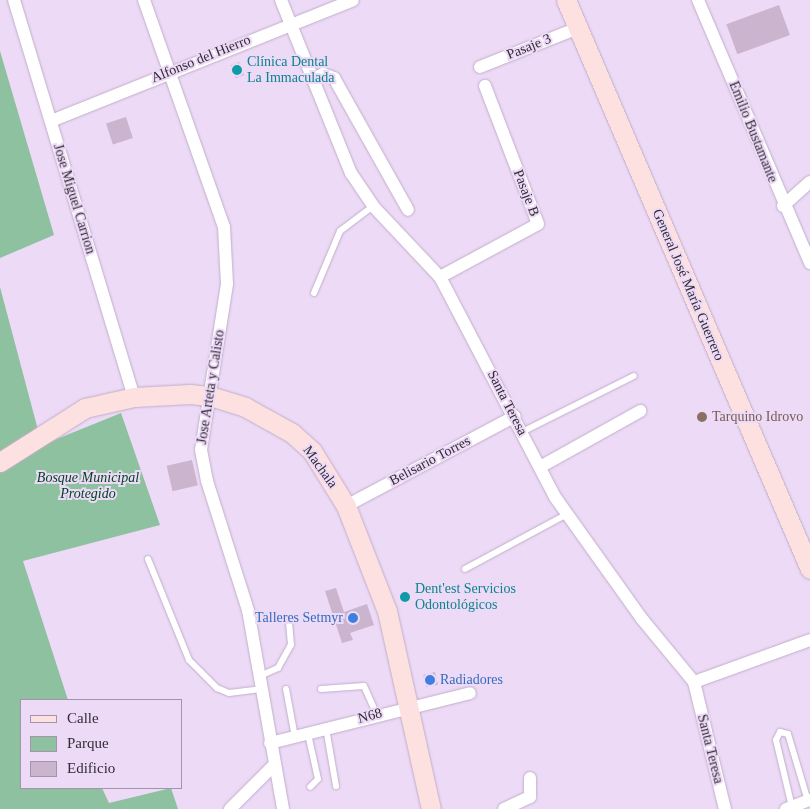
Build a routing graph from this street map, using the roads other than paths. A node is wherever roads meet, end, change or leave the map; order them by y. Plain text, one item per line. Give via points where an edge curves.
1 (14, 0) edge
2 (144, 0) edge
3 (281, 0) edge
4 (353, 0) edge
5 (566, 0) edge
6 (698, 0) edge
7 (290, 23) junction
8 (578, 28) junction
9 (480, 67) dead end
10 (172, 72) junction
11 (312, 79) junction
12 (485, 86) dead end
13 (51, 120) junction
14 (810, 182) edge
15 (373, 206) junction
16 (783, 206) junction
17 (408, 210) dead end
18 (810, 263) edge
19 (440, 277) junction
20 (314, 292) dead end
21 (634, 376) dead end
22 (210, 396) junction
23 (134, 397) junction
24 (640, 411) dead end
25 (515, 416) junction
26 (522, 432) junction
27 (0, 462) edge
28 (540, 467) junction
29 (346, 506) junction
30 (567, 514) junction
31 (148, 559) dead end
32 (465, 569) dead end
33 (810, 569) edge
34 (289, 624) dead end
35 (810, 640) edge
36 (260, 676) junction
37 (694, 682) junction
38 (286, 688) dead end
39 (263, 689) junction
40 (321, 689) dead end
41 (470, 693) dead end
42 (410, 706) junction
43 (377, 715) junction
44 (326, 728) junction
45 (308, 734) junction
46 (295, 737) junction
47 (270, 743) junction
48 (274, 765) junction
49 (530, 778) dead end
50 (336, 786) dead end
51 (310, 787) dead end
52 (809, 801) edge
53 (789, 808) edge
54 (230, 809) edge
55 (283, 809) edge
56 (431, 809) edge
57 (504, 809) edge
58 (725, 809) edge

1 - 13 street, Jose Miguel Carrion
2 - 10 street, Jose Arteta y Calisto
3 - 7 street, Santa Teresa
4 - 7 street, Alfonso del Hierro
5 - 8 main road, General José María Guerrero
6 - 16 street, Emilio Bustamante
7 - 10 street, Alfonso del Hierro
7 - 11 street, Santa Teresa
8 - 9 street, Pasaje 3
8 - 33 main road, General José María Guerrero
10 - 13 street, Alfonso del Hierro
10 - 22 street, Jose Arteta y Calisto via 224,227 227,284
11 - 15 street, Santa Teresa via 351,174
11 - 17 street via 323,74 334,78
12 - 19 street, Pasaje B via 538,224
13 - 23 street, Jose Miguel Carrion
14 - 16 street
15 - 19 street, Santa Teresa
15 - 20 lane via 337,235
16 - 18 street, Emilio Bustamante
19 - 25 street, Santa Teresa
21 - 26 lane
22 - 23 main road, Machala
22 - 29 main road, Machala via 244,406 292,433 312,451
22 - 36 street, Jose Arteta y Calisto via 201,450 203,466 248,610
23 - 27 main road, Machala via 85,408
24 - 28 street
25 - 26 street, Santa Teresa
25 - 29 street, Belisario Torres
26 - 28 street, Santa Teresa
28 - 30 street, Santa Teresa
29 - 42 main road, Machala via 387,611
30 - 32 lane
30 - 37 street, Santa Teresa via 642,619
31 - 39 lane via 189,660 217,688 229,693
34 - 36 lane via 291,645 278,668
35 - 37 street
36 - 39 street, Jose Arteta y Calisto
37 - 58 street, Santa Teresa
38 - 46 lane
39 - 47 street, Jose Arteta y Calisto
40 - 43 lane via 364,686
41 - 42 street, N68
42 - 43 street, N68
42 - 56 main road, Machala
43 - 44 street, N68
44 - 45 street, N68
44 - 50 lane
45 - 46 street, N68
45 - 51 lane via 318,779
46 - 47 street, N68
47 - 48 street, Jose Arteta y Calisto
48 - 54 street
48 - 55 street, Jose Arteta y Calisto
49 - 57 street via 530,797
52 - 53 street
52 - 53 lane via 788,734 780,732 776,740

